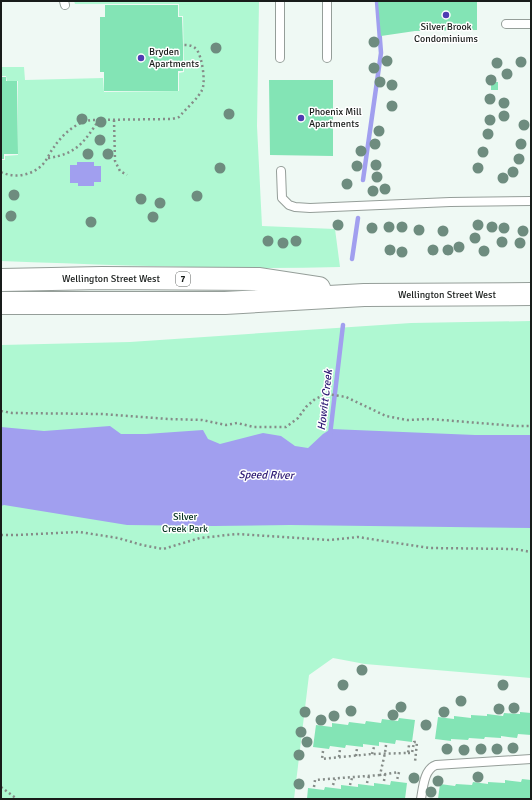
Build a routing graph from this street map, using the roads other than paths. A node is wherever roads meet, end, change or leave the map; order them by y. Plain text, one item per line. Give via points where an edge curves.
1 (280, 1) edge
2 (327, 1) edge
3 (506, 24) dead end
4 (531, 24) edge
5 (280, 58) dead end
6 (327, 58) dead end
7 (282, 171) dead end
8 (531, 201) edge
9 (1, 280) edge
10 (531, 294) edge
11 (364, 295) junction
12 (1, 303) edge
13 (531, 759) edge
14 (421, 799) edge

1 - 5 lane
2 - 6 lane
3 - 4 lane
7 - 8 lane via 282,198 289,206 295,207
9 - 11 main road, Wellington Street West / 7 via 260,279
10 - 11 main road, Wellington Street West / 7
11 - 12 main road, Wellington Street West / 7 via 225,303
13 - 14 lane via 431,766 426,773

